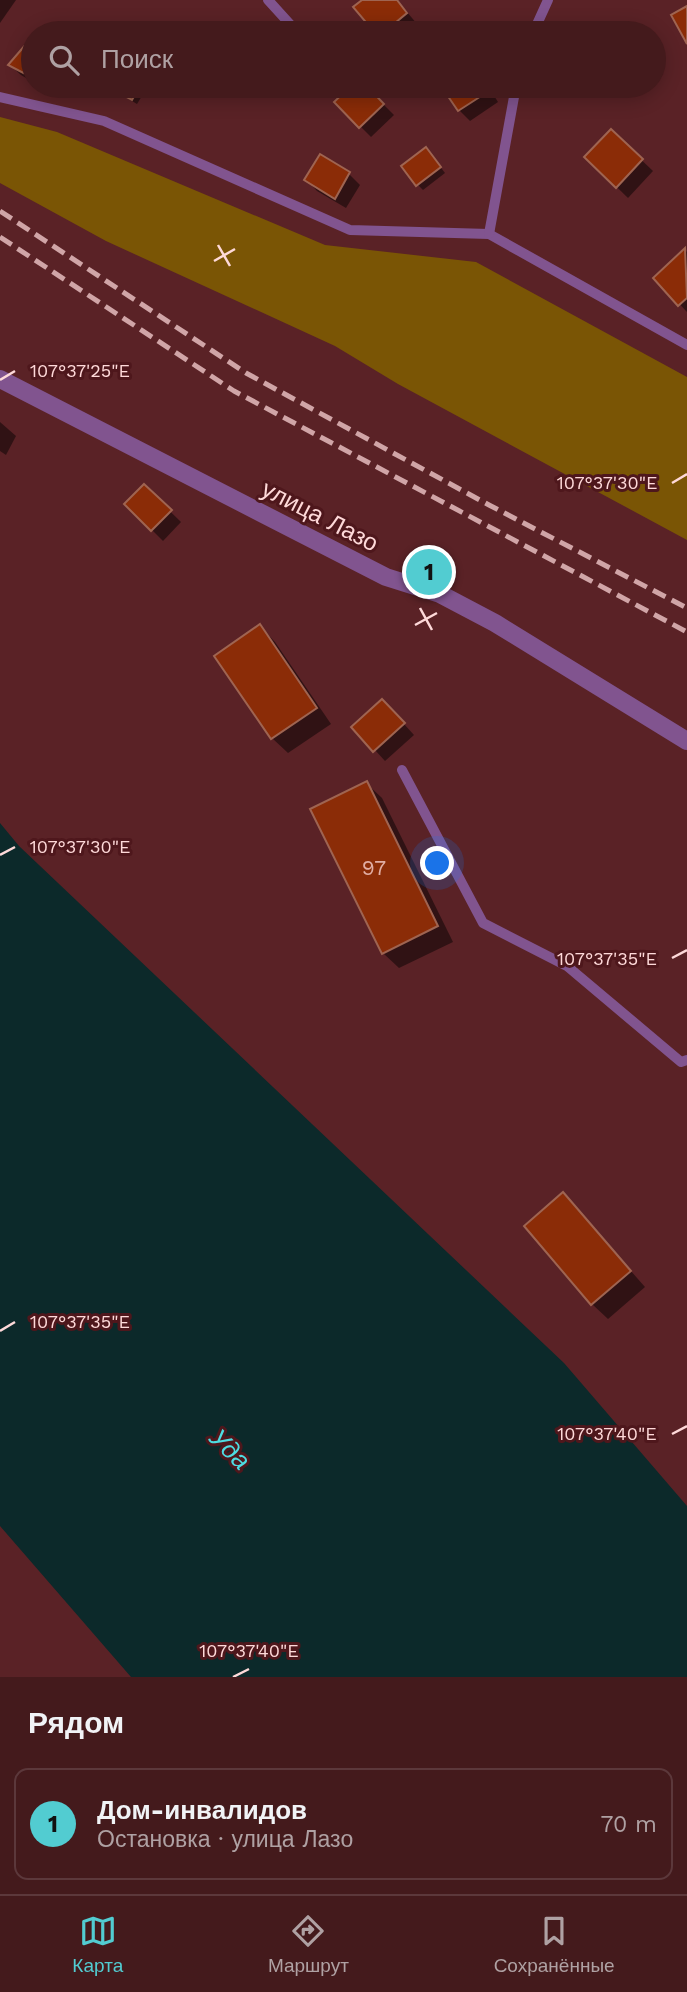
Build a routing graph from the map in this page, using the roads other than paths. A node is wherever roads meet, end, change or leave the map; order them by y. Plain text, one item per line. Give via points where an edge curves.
1 (268, 0) edge
2 (548, 0) edge
3 (287, 21) edge
4 (538, 21) edge
5 (0, 97) edge
6 (514, 98) edge
7 (489, 234) junction
8 (687, 345) edge
9 (0, 379) edge
10 (687, 741) edge
11 (402, 770) dead end
12 (687, 1060) edge

1 - 3 lane
2 - 4 lane
5 - 7 lane via 104,121 350,230
6 - 7 lane
7 - 8 lane
9 - 10 street, улица Лазо via 386,577 440,594
11 - 12 lane via 483,923 567,966 681,1062

